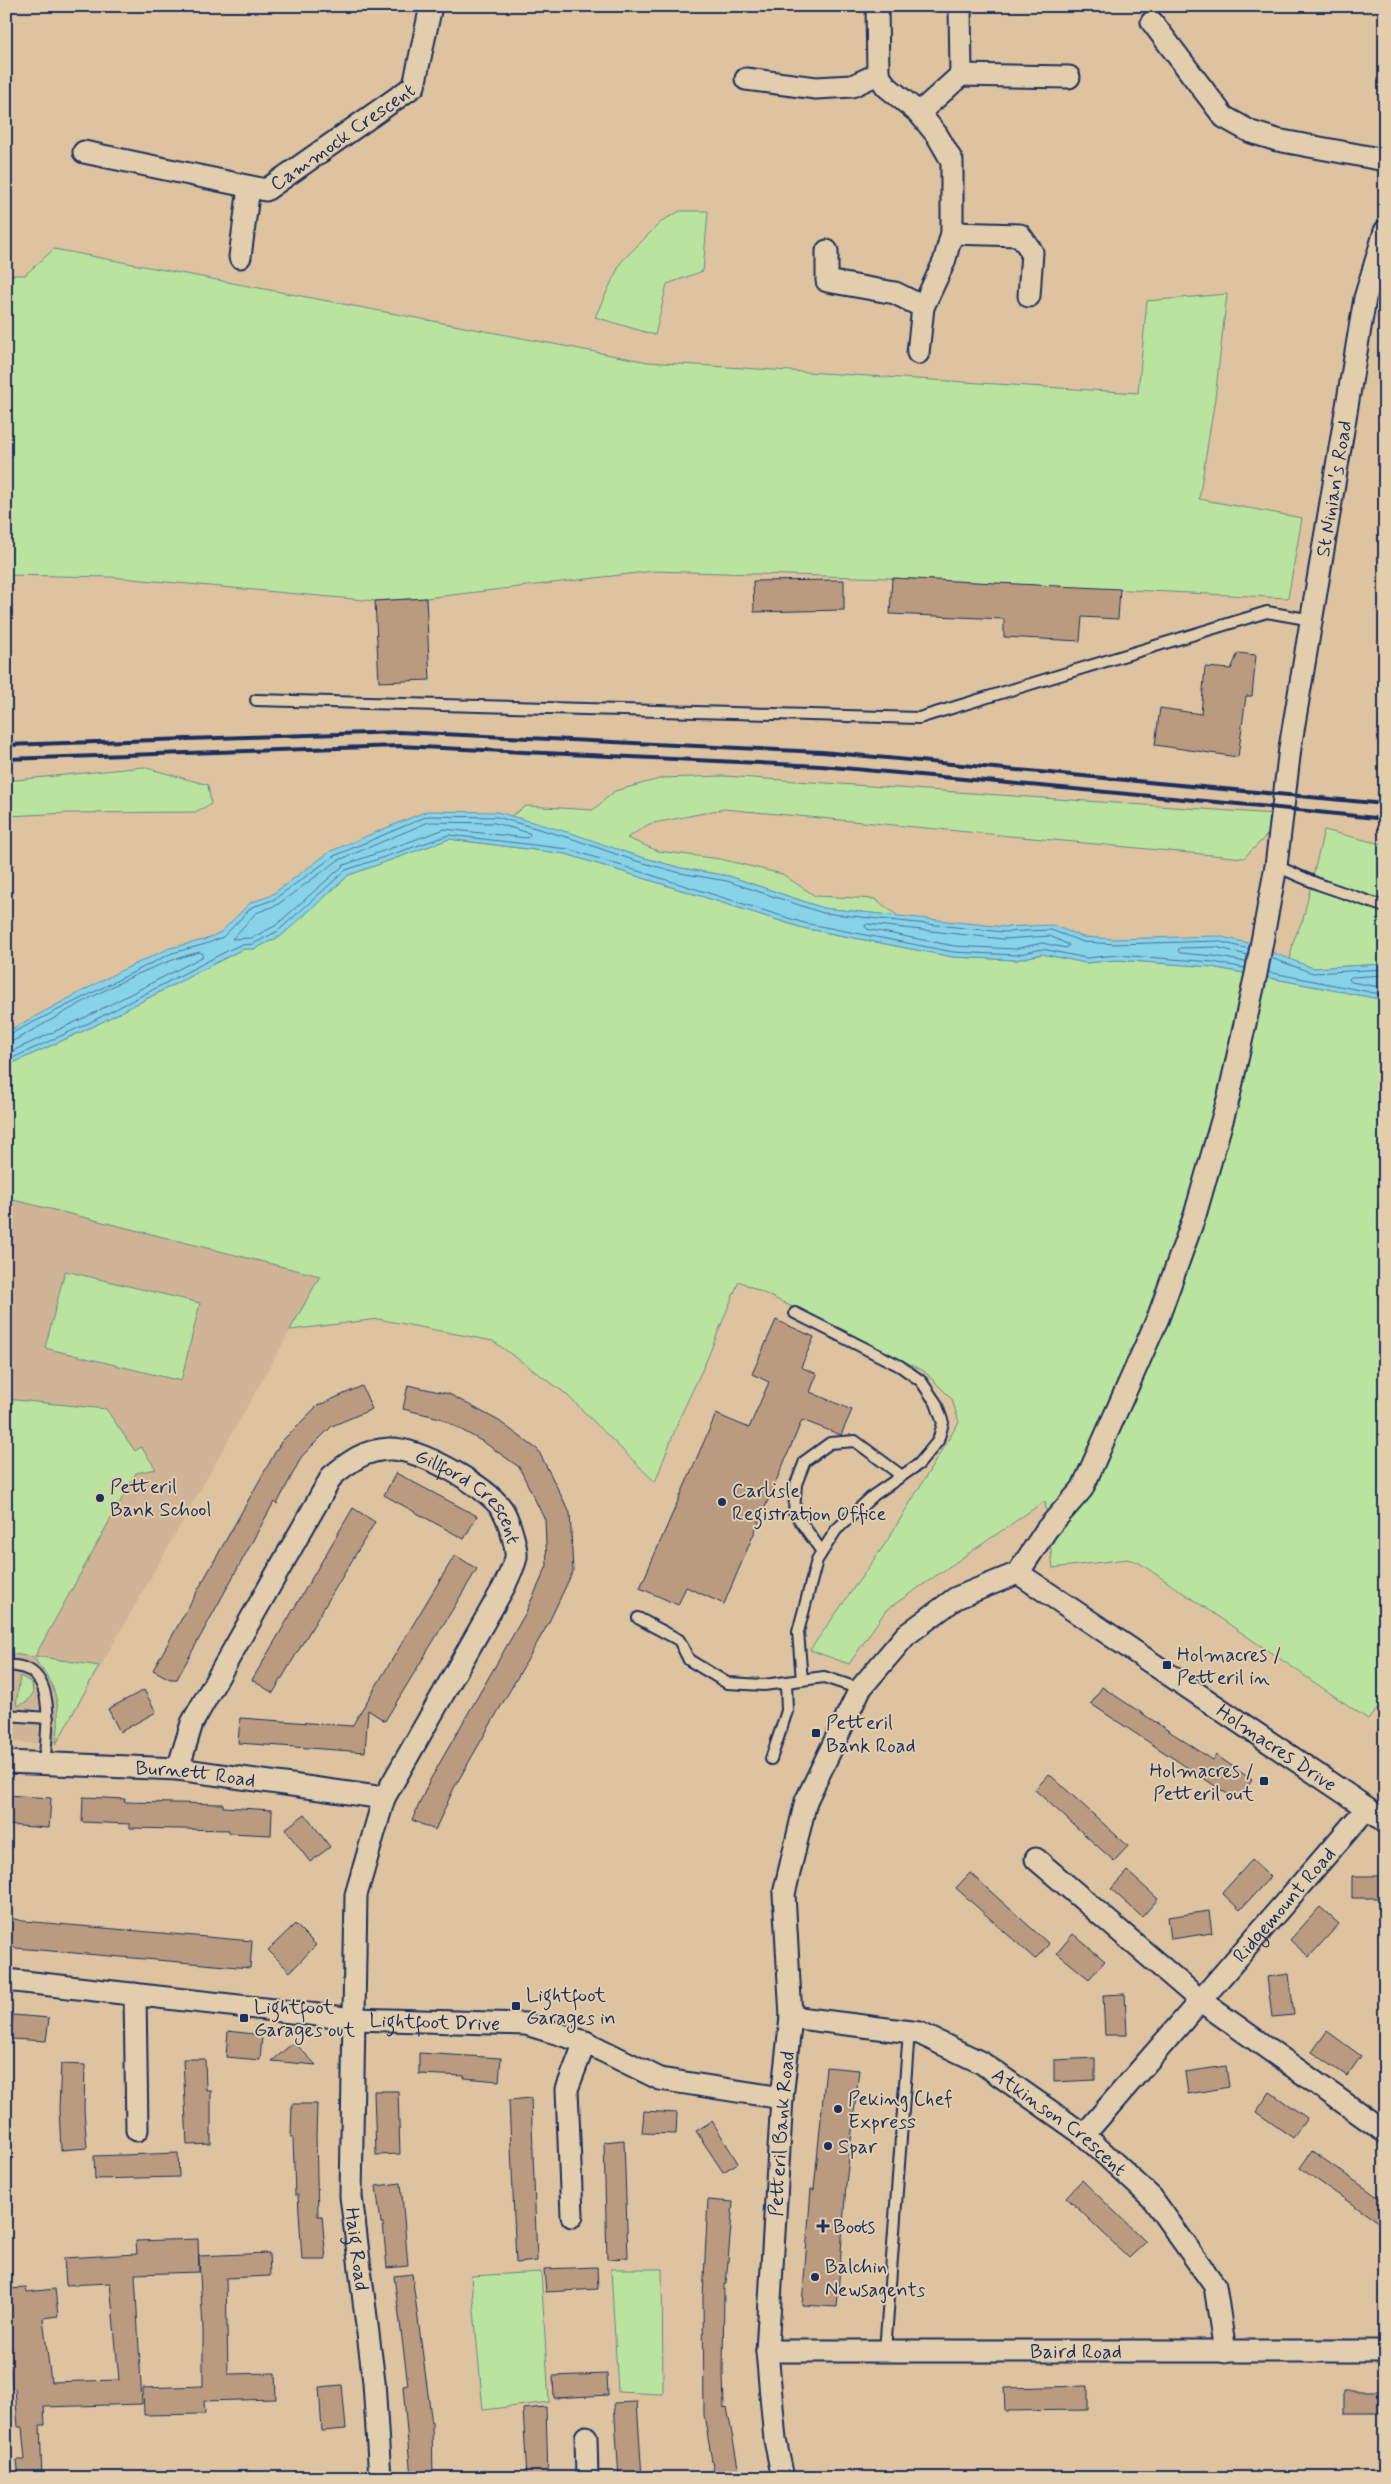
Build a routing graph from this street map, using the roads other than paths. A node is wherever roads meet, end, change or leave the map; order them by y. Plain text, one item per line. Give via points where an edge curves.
1 (431, 6) edge
2 (877, 6) edge
3 (960, 6) edge
4 (1152, 22) dead end
5 (878, 74) junction
6 (962, 75) junction
7 (1069, 77) dead end
8 (746, 79) dead end
9 (919, 113) junction
10 (84, 152) dead end
11 (1385, 160) edge
12 (250, 187) junction
13 (1385, 231) edge
14 (952, 233) junction
15 (827, 251) dead end
16 (240, 257) dead end
17 (1029, 296) dead end
18 (1375, 298) edge
19 (923, 307) junction
20 (918, 353) dead end
21 (1312, 620) junction
22 (256, 700) dead end
23 (1276, 866) junction
24 (1385, 907) edge
25 (795, 1312) dead end
26 (902, 1476) junction
27 (822, 1552) junction
28 (1018, 1573) junction
29 (638, 1618) dead end
30 (6, 1665) edge
31 (802, 1680) junction
32 (786, 1682) junction
33 (860, 1689) junction
34 (6, 1715) edge
35 (48, 1718) junction
36 (772, 1759) dead end
37 (6, 1762) edge
38 (44, 1765) junction
39 (178, 1769) junction
40 (384, 1798) junction
41 (1367, 1808) junction
42 (1385, 1823) edge
43 (1036, 1859) dead end
44 (6, 1980) edge
45 (135, 1994) junction
46 (1201, 2001) junction
47 (791, 2016) junction
48 (354, 2019) junction
49 (908, 2031) junction
50 (585, 2042) junction
51 (782, 2098) junction
52 (137, 2130) dead end
53 (1385, 2132) edge
54 (1084, 2135) junction
55 (572, 2216) dead end
56 (767, 2351) junction
57 (885, 2351) junction
58 (1385, 2351) edge
59 (1225, 2352) junction
60 (586, 2437) dead end
61 (380, 2478) edge
62 (587, 2478) edge
63 (783, 2478) edge

1 - 12 street, Cammock Crescent via 414,86 266,190
2 - 5 street
3 - 6 street
4 - 11 street via 1224,117 1251,132 1277,140
5 - 8 street via 852,86 816,88
5 - 9 street via 886,86
6 - 7 street
6 - 9 street
9 - 14 street via 937,135 952,162
10 - 12 street, Cammock Crescent
12 - 16 street, Cammock Crescent
13 - 18 street, St Ninian's Road
14 - 17 street via 1020,235 1032,252
14 - 19 street via 944,262
15 - 19 street via 827,281 895,293
18 - 21 street, St Ninian's Road
19 - 20 street
21 - 22 lane via 1267,612 919,718
21 - 23 street, St Ninian's Road via 1290,748
23 - 24 lane
23 - 28 street, St Ninian's Road via 1229,1096 1195,1215 1158,1318 1082,1489 1047,1529
25 - 26 lane via 900,1366 920,1381 936,1402 943,1423 938,1441 919,1464
26 - 27 lane via 874,1495 836,1530
26 - 27 lane via 855,1441 830,1443 805,1461 796,1484 794,1512
27 - 31 lane via 808,1588 798,1632
28 - 33 street, Petteril Bank Road via 956,1598 906,1635
28 - 41 street, Holmacres Drive
29 - 32 lane via 679,1640 689,1660 727,1683 764,1685
30 - 35 lane via 22,1666 37,1677 45,1693
31 - 32 lane
31 - 33 lane via 824,1677
32 - 36 lane via 787,1712
33 - 47 street, Petteril Bank Road via 806,1801 784,1894
34 - 35 lane
35 - 38 lane
37 - 38 street, Burnett Road
38 - 39 street, Burnett Road
39 - 40 street, Burnett Road
39 - 40 street, Gillford Crescent via 192,1723 332,1476 364,1453 390,1449 408,1451 428,1458 487,1493 502,1510 511,1531 516,1557 505,1585
40 - 48 street, Gillford Crescent via 356,1896
41 - 42 street, Holmacres Drive
41 - 46 street, Ridgemount Road
43 - 46 street
44 - 45 street, Lightfoot Drive
45 - 48 street, Lightfoot Drive
45 - 52 street
46 - 53 street
46 - 54 street, Ridgemount Road
47 - 49 street, Atkinson Crescent
47 - 51 street, Petteril Bank Road
48 - 50 street, Lightfoot Drive via 526,2024
48 - 61 street, Haig Road via 351,2196 374,2382
49 - 54 street, Atkinson Crescent via 919,2033 982,2063
49 - 57 lane
50 - 51 street, Lightfoot Drive via 660,2079
50 - 55 street via 567,2089
51 - 56 street, Petteril Bank Road
54 - 59 street, Atkinson Crescent via 1152,2198 1215,2286
56 - 57 street, Baird Road
56 - 63 street, Petteril Bank Road via 775,2440
57 - 59 street, Baird Road
58 - 59 street, Baird Road
60 - 62 street

